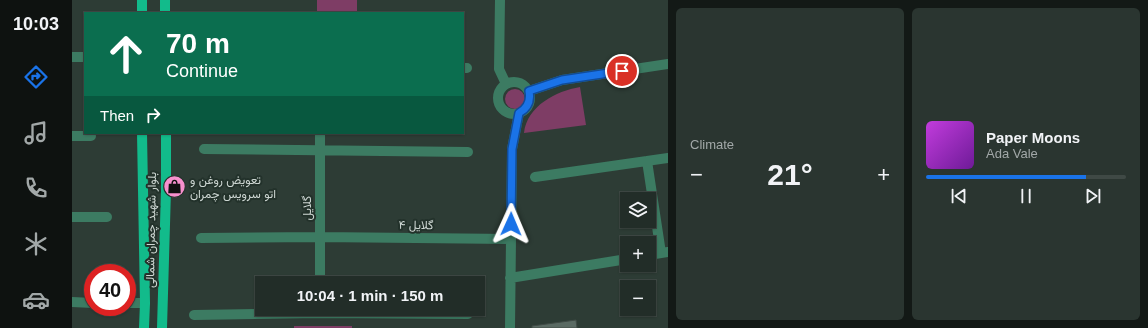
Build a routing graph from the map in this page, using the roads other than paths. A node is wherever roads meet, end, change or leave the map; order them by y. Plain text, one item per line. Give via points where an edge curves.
1 (142, 0) edge
2 (165, 0) edge
3 (500, 0) edge
4 (142, 12) edge
5 (165, 12) edge
6 (72, 57) edge
7 (84, 57) edge
8 (668, 64) edge
9 (506, 84) junction
10 (529, 91) junction
11 (519, 113) junction
12 (142, 134) edge
13 (166, 134) edge
14 (320, 134) edge
15 (72, 136) edge
16 (91, 136) dead end
17 (204, 149) dead end
18 (320, 150) junction
19 (468, 152) dead end
20 (668, 158) edge
21 (647, 161) junction
22 (535, 177) dead end
23 (72, 216) edge
24 (107, 217) dead end
25 (320, 237) junction
26 (201, 238) dead end
27 (511, 239) junction
28 (664, 253) edge
29 (620, 260) edge
30 (320, 276) edge
31 (510, 278) junction
32 (72, 302) edge
33 (84, 302) edge
34 (136, 303) edge
35 (145, 303) junction
36 (255, 313) edge
37 (194, 314) dead end
38 (144, 328) edge
39 (162, 328) edge
40 (510, 328) edge

1 - 4 main road
2 - 5 main road
3 - 9 street via 499,69
6 - 7 street
8 - 10 street via 562,80
9 - 10 street via 522,83
9 - 11 street via 499,92 499,102 504,110
10 - 11 street via 528,107
11 - 27 street via 512,149
12 - 35 main road, بلوار شهید چمران شمالی
13 - 39 main road, بلوار شهید چمران شمالی
14 - 18 street, گلایل
15 - 16 street
17 - 18 street
18 - 19 street
18 - 25 street, گلایل
20 - 21 street
21 - 22 street
21 - 28 street
23 - 24 street
25 - 26 street, گلایل ۴
25 - 27 street, گلایل ۴
25 - 30 street, گلایل
27 - 31 street
29 - 31 street
31 - 40 street
32 - 33 street
34 - 35 street
35 - 38 main road, بلوار شهید چمران شمالی
36 - 37 street

